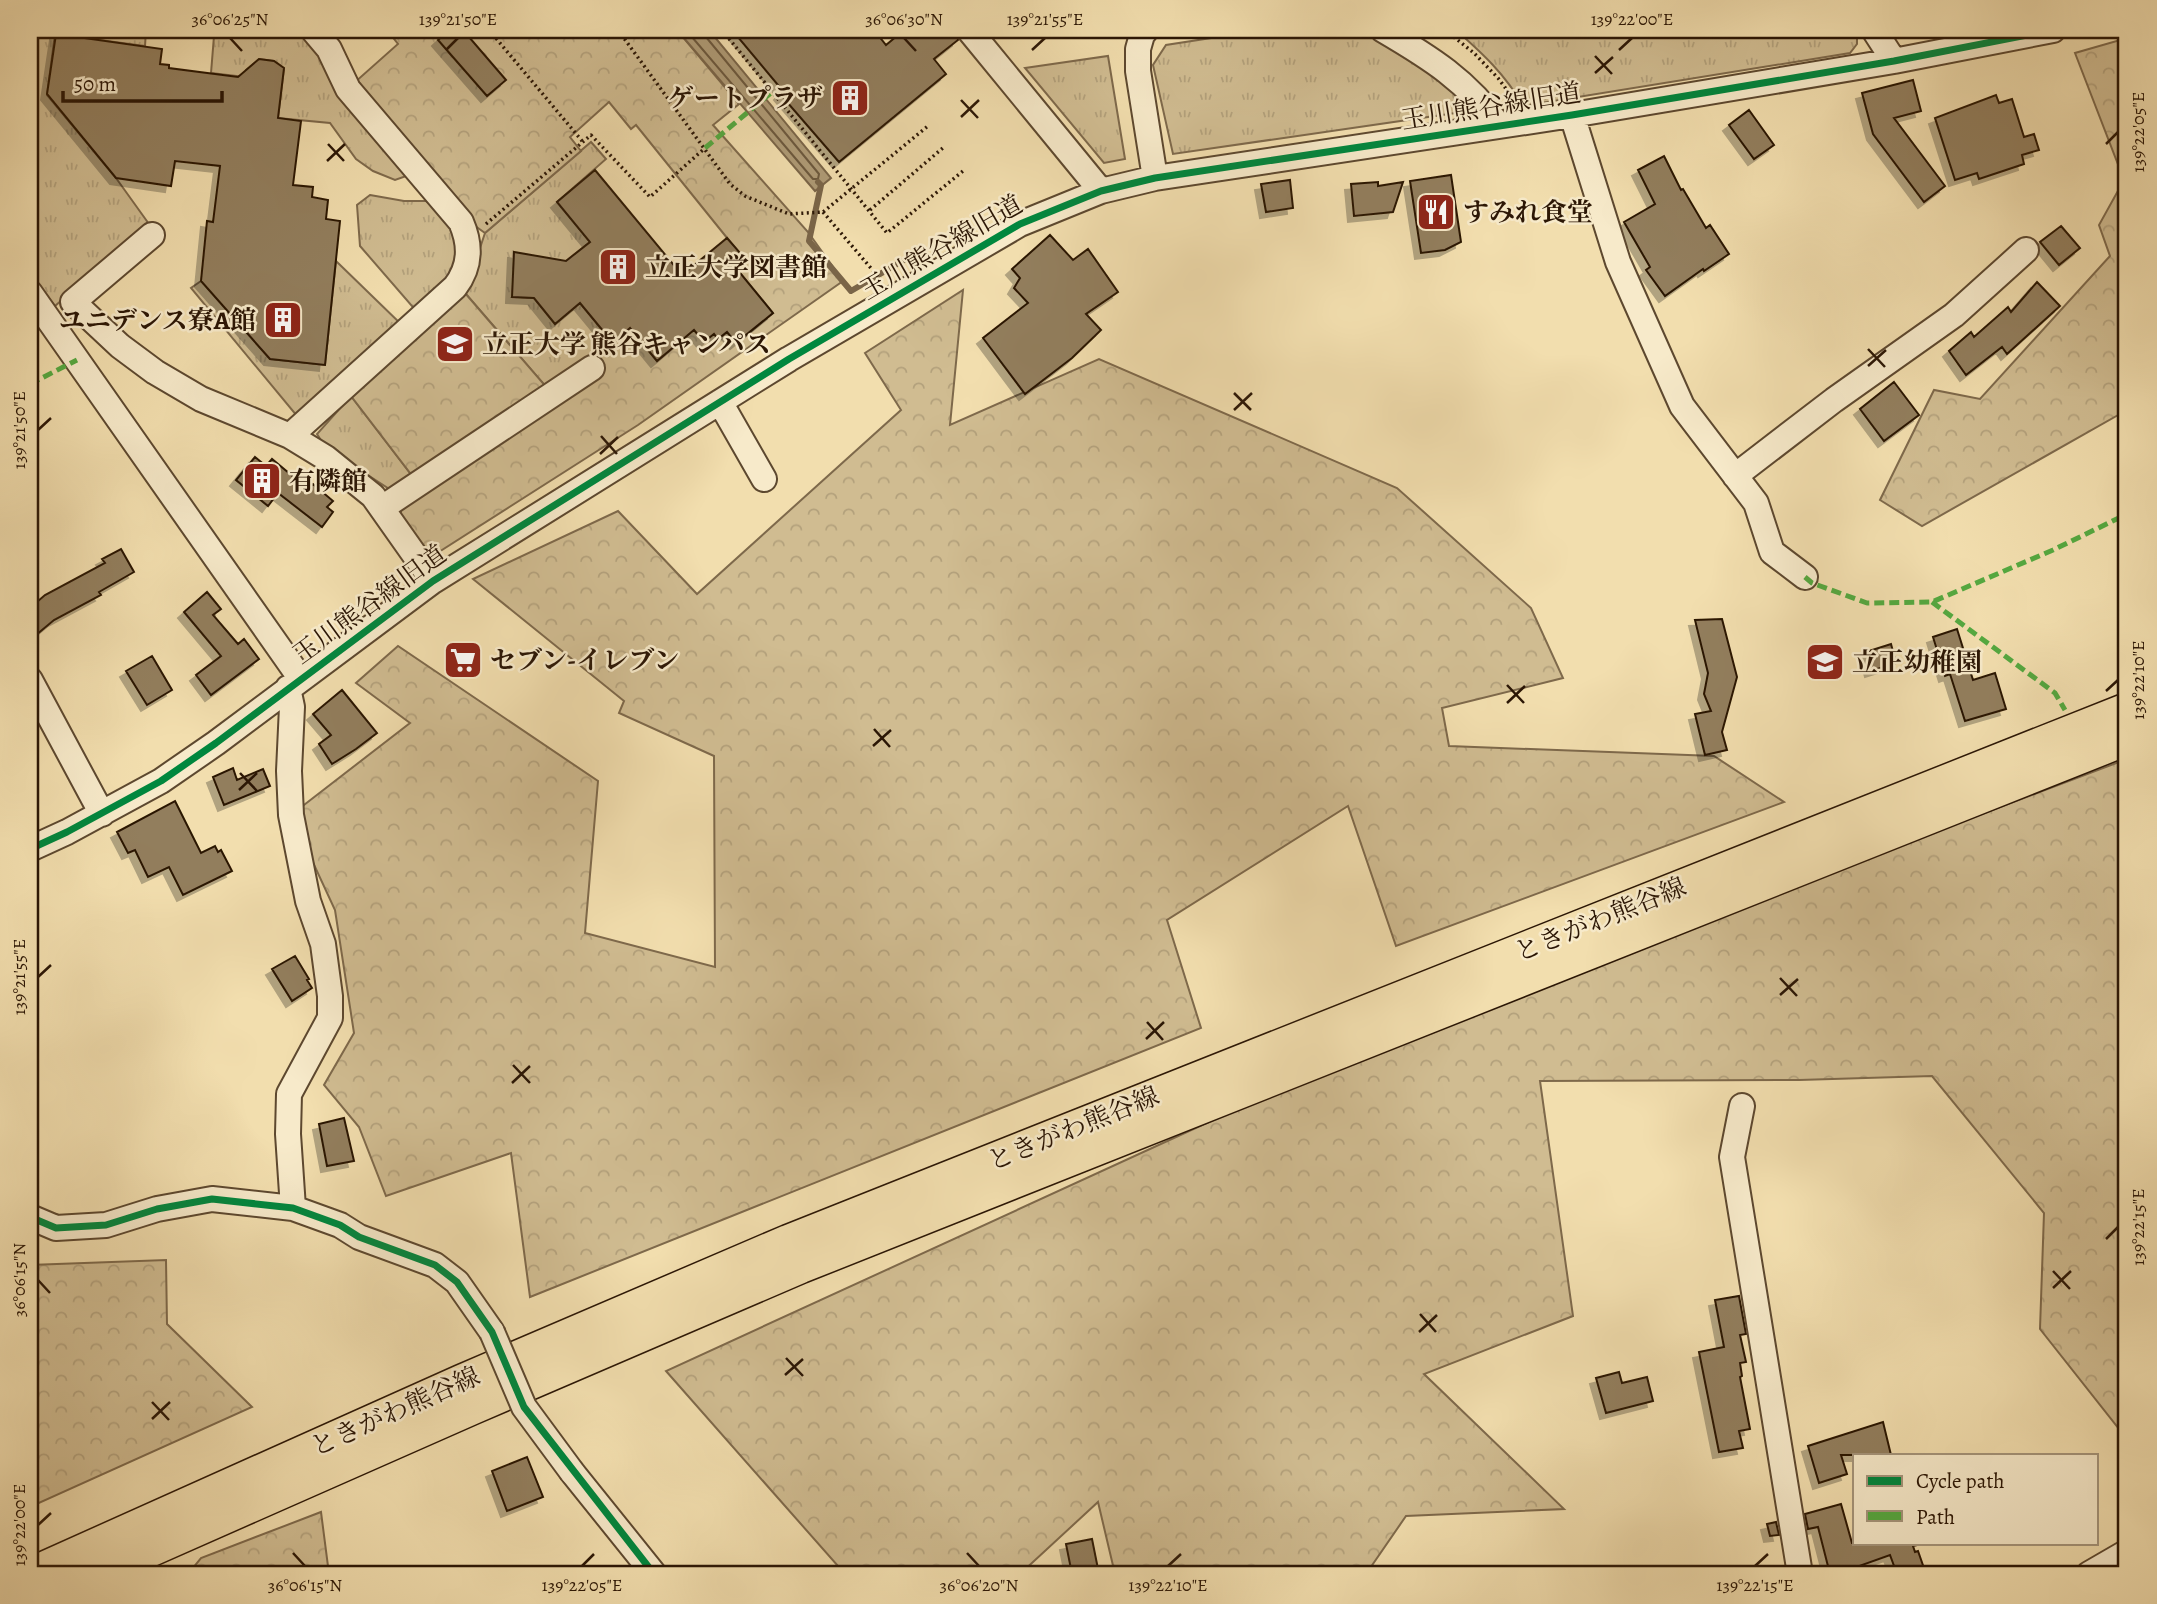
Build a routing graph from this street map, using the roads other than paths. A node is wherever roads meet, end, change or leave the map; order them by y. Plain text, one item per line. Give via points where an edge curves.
1 (313, 30) edge
2 (968, 30) edge
3 (1146, 30) edge
4 (1382, 30) edge
5 (1874, 30) edge
6 (2053, 30) edge
7 (1894, 61) junction
8 (1573, 115) junction
9 (1499, 126) junction
10 (1155, 178) junction
11 (1101, 191) junction
12 (152, 235) dead end
13 (2026, 250) dead end
14 (30, 292) edge
15 (592, 368) dead end
16 (720, 402) junction
17 (290, 436) junction
18 (1735, 476) junction
19 (764, 479) dead end
20 (382, 508) junction
21 (1805, 577) dead end
22 (433, 581) junction
23 (30, 680) edge
24 (294, 684) junction
25 (2127, 709) edge
26 (2127, 739) edge
27 (102, 814) junction
28 (30, 849) edge
29 (1742, 1106) dead end
30 (293, 1208) junction
31 (30, 1217) edge
32 (2127, 1552) edge
33 (30, 1574) edge
34 (97, 1574) edge
35 (654, 1574) edge
36 (1800, 1574) edge
37 (2089, 1574) edge

1 - 17 street via 329,49 348,89 461,222 468,239 468,260 455,287
2 - 11 street
3 - 10 street via 1138,49 1138,71
4 - 9 street via 1457,78
5 - 7 street
6 - 7 street, 玉川熊谷線旧道
7 - 8 street, 玉川熊谷線旧道
8 - 9 street, 玉川熊谷線旧道
8 - 18 street via 1618,262 1682,406
9 - 10 street, 玉川熊谷線旧道
10 - 11 street, 玉川熊谷線旧道
11 - 16 street, 玉川熊谷線旧道 via 1020,224
12 - 17 street via 73,302 155,372 201,399
13 - 18 street via 1954,315
14 - 24 street
15 - 20 street
16 - 19 street
16 - 22 street, 玉川熊谷線旧道
17 - 20 street via 326,458
18 - 21 street via 1756,503 1772,552
20 - 22 street
22 - 24 street, 玉川熊谷線旧道
23 - 27 street
24 - 27 street, 玉川熊谷線旧道 via 161,781
24 - 30 street via 291,815 308,901 323,944 330,1018 289,1094
25 - 33 main road, ときがわ熊谷線 via 788,1241
26 - 34 main road, ときがわ熊谷線 via 801,1267
27 - 28 street, 玉川熊谷線旧道
29 - 36 street via 1732,1157
30 - 31 street via 212,1199 106,1225 56,1228
30 - 35 street, bridge via 435,1265 457,1282 492,1332 523,1407
32 - 37 street

